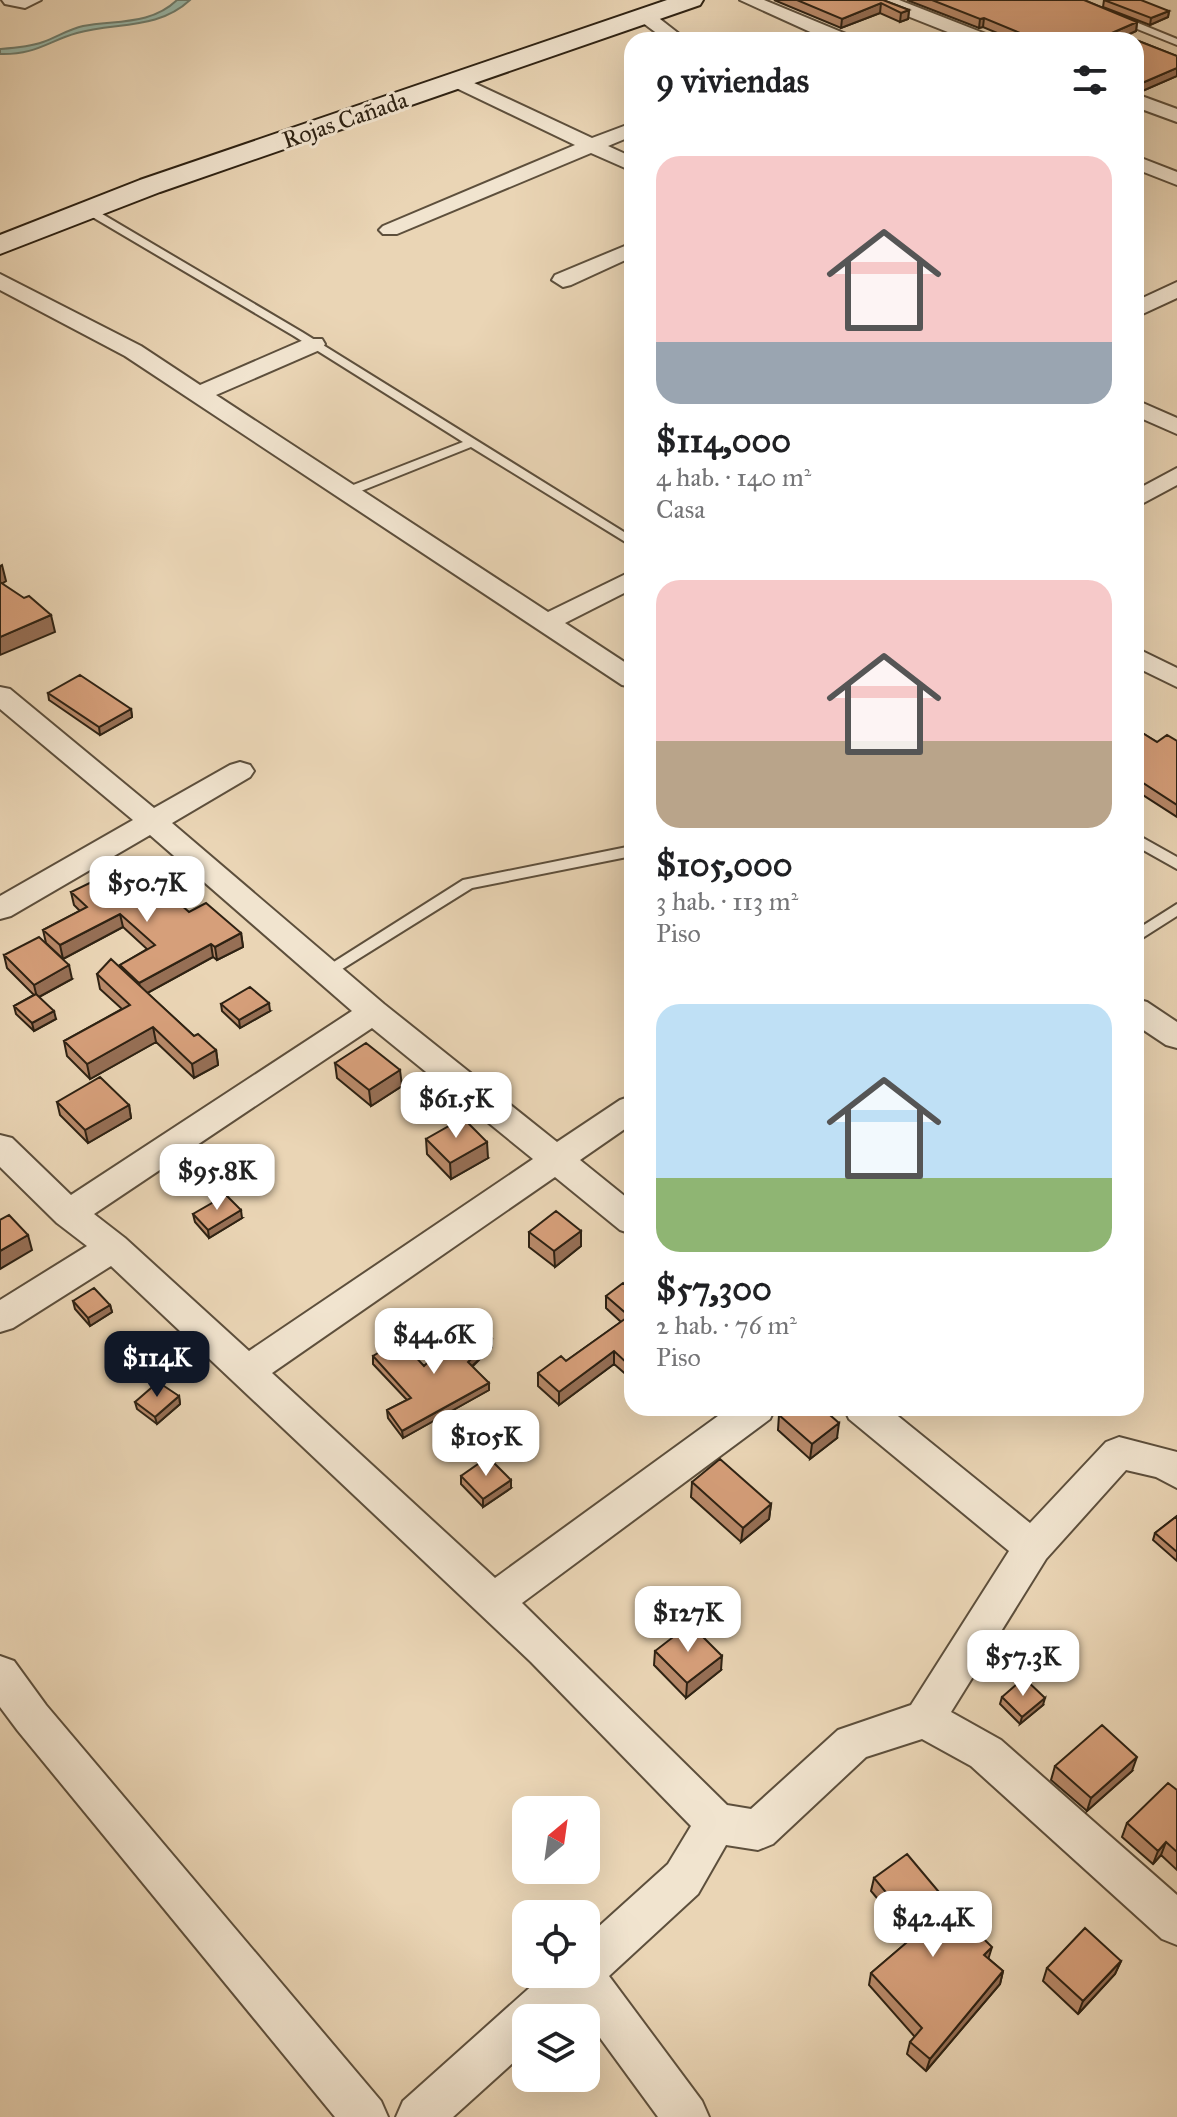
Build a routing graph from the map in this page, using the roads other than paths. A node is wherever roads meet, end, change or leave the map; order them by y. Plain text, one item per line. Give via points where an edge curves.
1 (11, 0) edge
2 (32, 0) edge
3 (691, 0) edge
4 (749, 0) edge
5 (883, 0) edge
6 (645, 16) junction
7 (1111, 16) edge
8 (667, 32) edge
9 (825, 32) edge
10 (964, 32) edge
11 (1177, 42) edge
12 (457, 81) junction
13 (1144, 103) edge
14 (1177, 116) edge
15 (624, 132) edge
16 (591, 146) junction
17 (624, 161) edge
18 (1144, 165) edge
19 (1177, 179) edge
20 (88, 210) junction
21 (390, 230) dead end
22 (0, 245) edge
23 (624, 253) edge
24 (563, 280) dead end
25 (0, 281) edge
26 (1177, 289) edge
27 (1144, 306) edge
28 (314, 344) junction
29 (198, 394) junction
30 (1144, 411) edge
31 (1177, 427) edge
32 (471, 443) junction
33 (1177, 475) edge
34 (347, 492) junction
35 (1144, 495) edge
36 (624, 537) edge
37 (624, 583) edge
38 (546, 623) junction
39 (1144, 660) edge
40 (624, 674) edge
41 (1177, 679) edge
42 (0, 695) edge
43 (240, 771) dead end
44 (152, 821) junction
45 (1144, 844) edge
46 (624, 853) edge
47 (1177, 864) edge
48 (0, 909) edge
49 (1177, 909) edge
50 (1144, 932) edge
51 (326, 972) junction
52 (373, 1012) junction
53 (1144, 1015) edge
54 (1177, 1037) edge
55 (624, 1114) edge
56 (0, 1147) edge
57 (557, 1160) junction
58 (69, 1214) junction
59 (624, 1214) edge
60 (113, 1247) junction
61 (0, 1318) edge
62 (247, 1371) junction
63 (746, 1416) edge
64 (872, 1416) edge
65 (1177, 1472) edge
66 (1032, 1547) junction
67 (493, 1602) junction
68 (0, 1674) edge
69 (925, 1719) junction
70 (716, 1823) junction
71 (1177, 1924) edge
72 (600, 1954) edge
73 (563, 1988) edge
74 (589, 1988) edge
75 (545, 2004) edge
76 (512, 2033) edge
77 (365, 2117) edge
78 (419, 2117) edge
79 (686, 2117) edge

1 - 2 street
3 - 6 main road, Rojas Cañada
4 - 9 street
5 - 10 street
6 - 8 street
6 - 12 main road, Rojas Cañada
7 - 11 lane
12 - 16 street
12 - 20 main road, Rojas Cañada
13 - 14 street
15 - 16 street
16 - 17 street
16 - 21 street
18 - 19 street
20 - 22 main road, Rojas Cañada
20 - 28 lane
23 - 24 street
25 - 29 street via 133,351
26 - 27 street
28 - 29 street
28 - 32 lane
29 - 34 street
30 - 31 street
32 - 34 lane
32 - 36 lane
33 - 35 street
34 - 38 street
37 - 38 street
38 - 40 street
39 - 41 street
42 - 44 street
43 - 44 street
44 - 48 street
44 - 51 street
45 - 47 lane
46 - 51 lane via 468,884
49 - 50 lane
51 - 52 street
52 - 57 street
52 - 58 street
53 - 54 street
55 - 57 street
56 - 58 street
57 - 59 street
57 - 62 street
58 - 60 street
60 - 61 street
60 - 62 street
62 - 67 street
63 - 67 street
64 - 66 street
65 - 66 street via 1166,1464 1119,1453
66 - 69 street
67 - 70 street
68 - 77 street
69 - 70 street via 853,1743 758,1830
69 - 71 street via 986,1753
70 - 72 street via 683,1879
73 - 75 street
74 - 79 street
76 - 78 street

